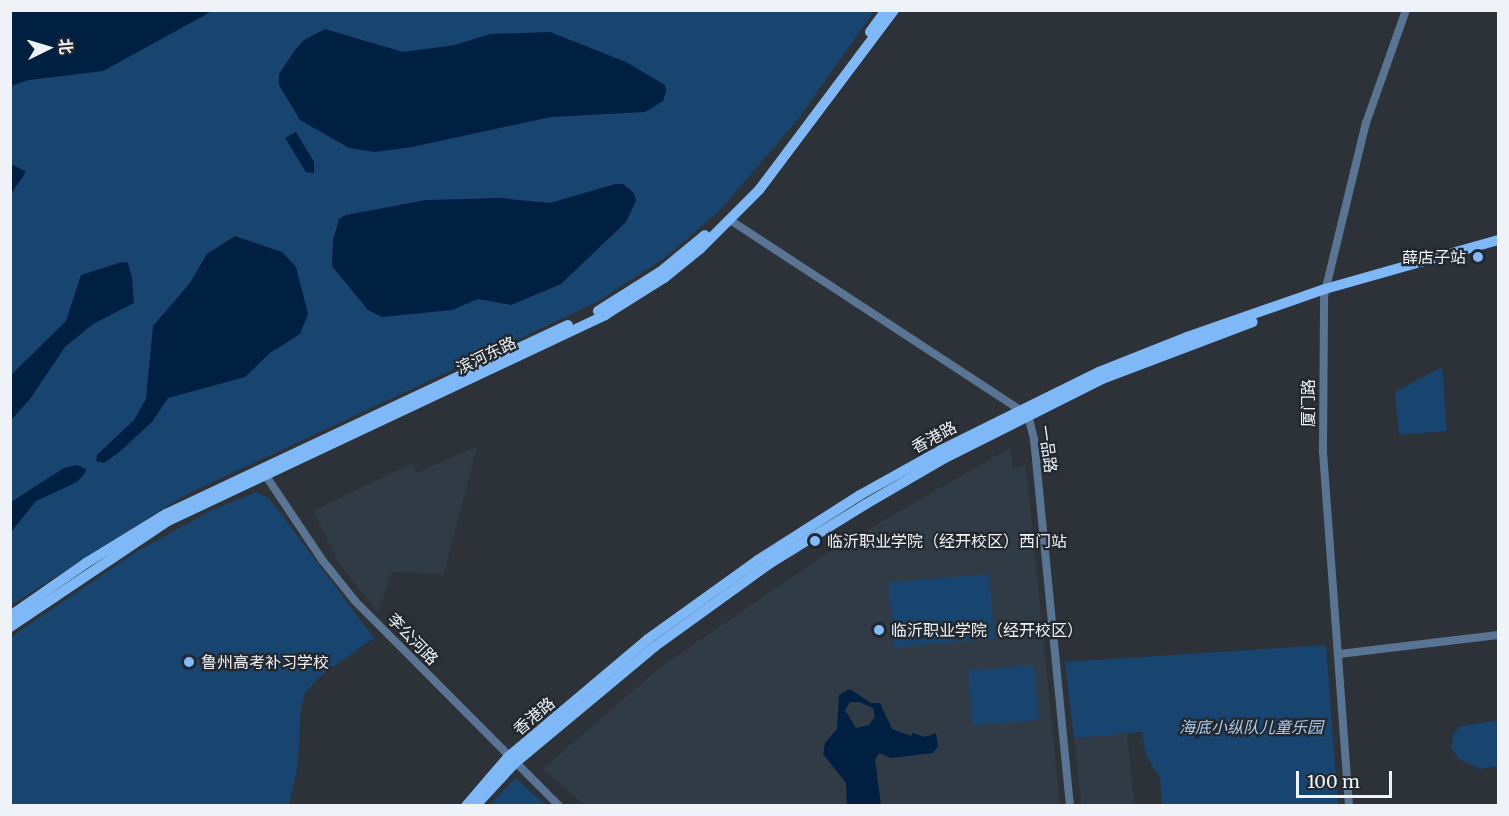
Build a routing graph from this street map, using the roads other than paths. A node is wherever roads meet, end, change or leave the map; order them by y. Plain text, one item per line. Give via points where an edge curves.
1 (885, 10) edge
2 (894, 10) edge
3 (1406, 10) edge
4 (730, 220) junction
5 (1498, 240) edge
6 (1498, 248) edge
7 (1324, 292) junction
8 (1024, 412) junction
9 (266, 476) junction
10 (10, 616) edge
11 (10, 627) edge
12 (1498, 635) edge
13 (1339, 654) junction
14 (511, 760) junction
15 (466, 806) edge
16 (475, 806) edge
17 (559, 806) edge
18 (1070, 806) edge
19 (1349, 806) edge

1 - 10 main road, 滨河东路 via 754,185 698,242 660,272 601,309 166,514
2 - 4 main road, 滨河东路 via 797,143
3 - 7 street, 厦门路 via 1366,123
4 - 8 street, 一品路
4 - 9 main road, 滨河东路 via 664,278 605,315
5 - 7 main road, 香港路
6 - 7 main road, 香港路
7 - 8 main road, 香港路
7 - 13 street, 厦门路 via 1323,450
8 - 14 main road, 香港路 via 769,564 654,647
8 - 18 street, 一品路 via 1034,439
9 - 11 main road, 滨河东路 via 168,521
9 - 14 street, 李公河路 via 355,601
12 - 13 street
13 - 19 street, 厦门路
14 - 15 main road, 香港路
14 - 16 main road, 香港路
14 - 17 street, 李公河路

